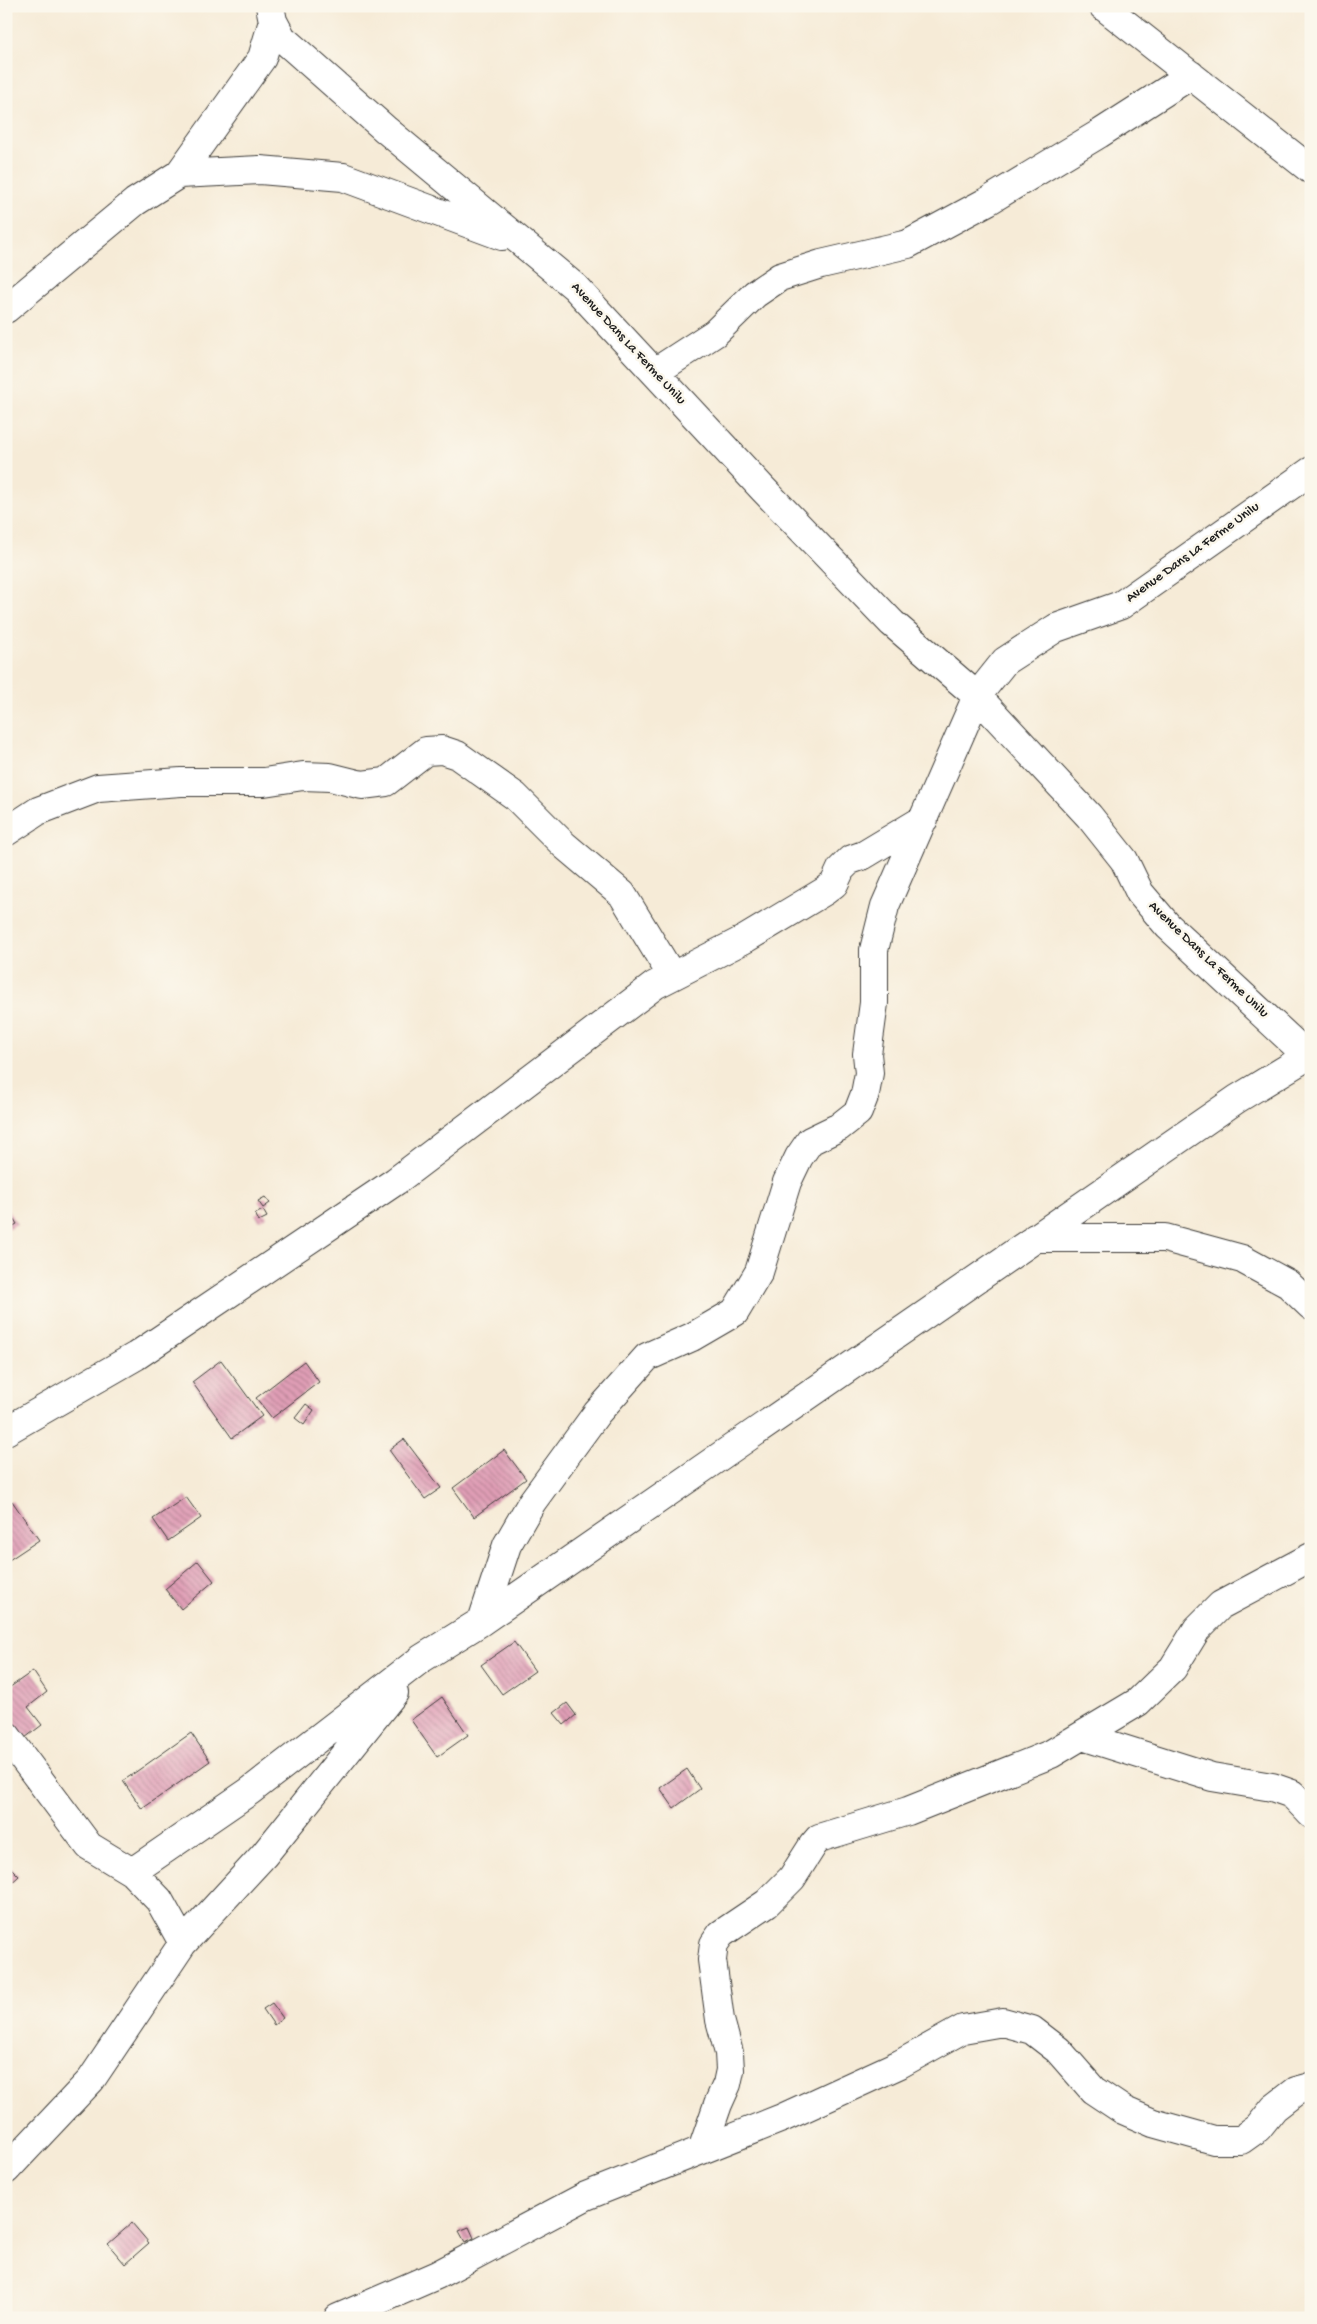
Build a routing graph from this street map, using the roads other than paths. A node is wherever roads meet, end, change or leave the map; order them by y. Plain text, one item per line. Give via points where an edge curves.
1 (1103, 6) edge
2 (272, 13) edge
3 (1191, 76) junction
4 (1311, 170) edge
5 (179, 174) junction
6 (522, 243) junction
7 (6, 309) edge
8 (655, 372) junction
9 (1311, 471) edge
10 (977, 696) junction
11 (924, 819) junction
12 (6, 832) edge
13 (672, 976) junction
14 (1310, 1056) edge
15 (1035, 1238) junction
16 (1311, 1306) edge
17 (6, 1431) edge
18 (1311, 1556) edge
19 (482, 1621) junction
20 (421, 1659) junction
21 (6, 1735) edge
22 (1082, 1736) junction
23 (1311, 1814) edge
24 (132, 1872) junction
25 (183, 1943) junction
26 (1311, 2087) edge
27 (702, 2150) junction
28 (6, 2170) edge
29 (338, 2318) edge

1 - 3 street
2 - 5 street via 262,58
2 - 6 street, Avenue Dans La Ferme Unilu via 282,38
3 - 4 street
3 - 8 street via 988,201 908,244 780,277 755,294 715,333
5 - 6 street via 260,170 343,177
5 - 7 street via 135,202
6 - 8 street, Avenue Dans La Ferme Unilu via 575,287
8 - 10 street, Avenue Dans La Ferme Unilu via 892,623
9 - 10 street, Avenue Dans La Ferme Unilu via 1122,605 1056,628 1005,661
10 - 11 street
10 - 14 street, Avenue Dans La Ferme Unilu via 1089,816 1124,860 1140,893 1168,926
11 - 13 street via 850,860 834,884 825,891 745,939
11 - 19 street via 885,906 874,950 874,1004 867,1054 868,1073 858,1112 839,1127 810,1141 799,1157 787,1182 759,1272 735,1312 692,1338 647,1357 597,1413 532,1502 507,1545
12 - 13 street via 38,811 98,788 180,782 264,782 303,776 330,777 362,785 386,782 426,751 442,750 457,754 515,796 564,845 622,894
13 - 17 street via 655,985 396,1180 136,1356
14 - 15 street via 1237,1099
15 - 16 street via 1165,1238 1242,1259 1288,1284
15 - 19 street
18 - 22 street via 1221,1605 1197,1629 1173,1668 1138,1702
19 - 20 street
20 - 24 street via 250,1791
20 - 25 street via 264,1855
21 - 24 street via 90,1846
22 - 23 street via 1212,1777 1272,1787 1292,1794
22 - 27 street via 1051,1754 908,1811 819,1838 792,1878 767,1903 721,1934 714,1944 712,1960 730,2070
24 - 25 street via 160,1900
25 - 28 street via 91,2080
26 - 27 street via 1296,2091 1241,2140 1214,2140 1153,2123 1123,2110 1093,2090 1058,2050 1032,2030 1003,2022 963,2029 891,2068
27 - 29 street via 586,2196 437,2275

